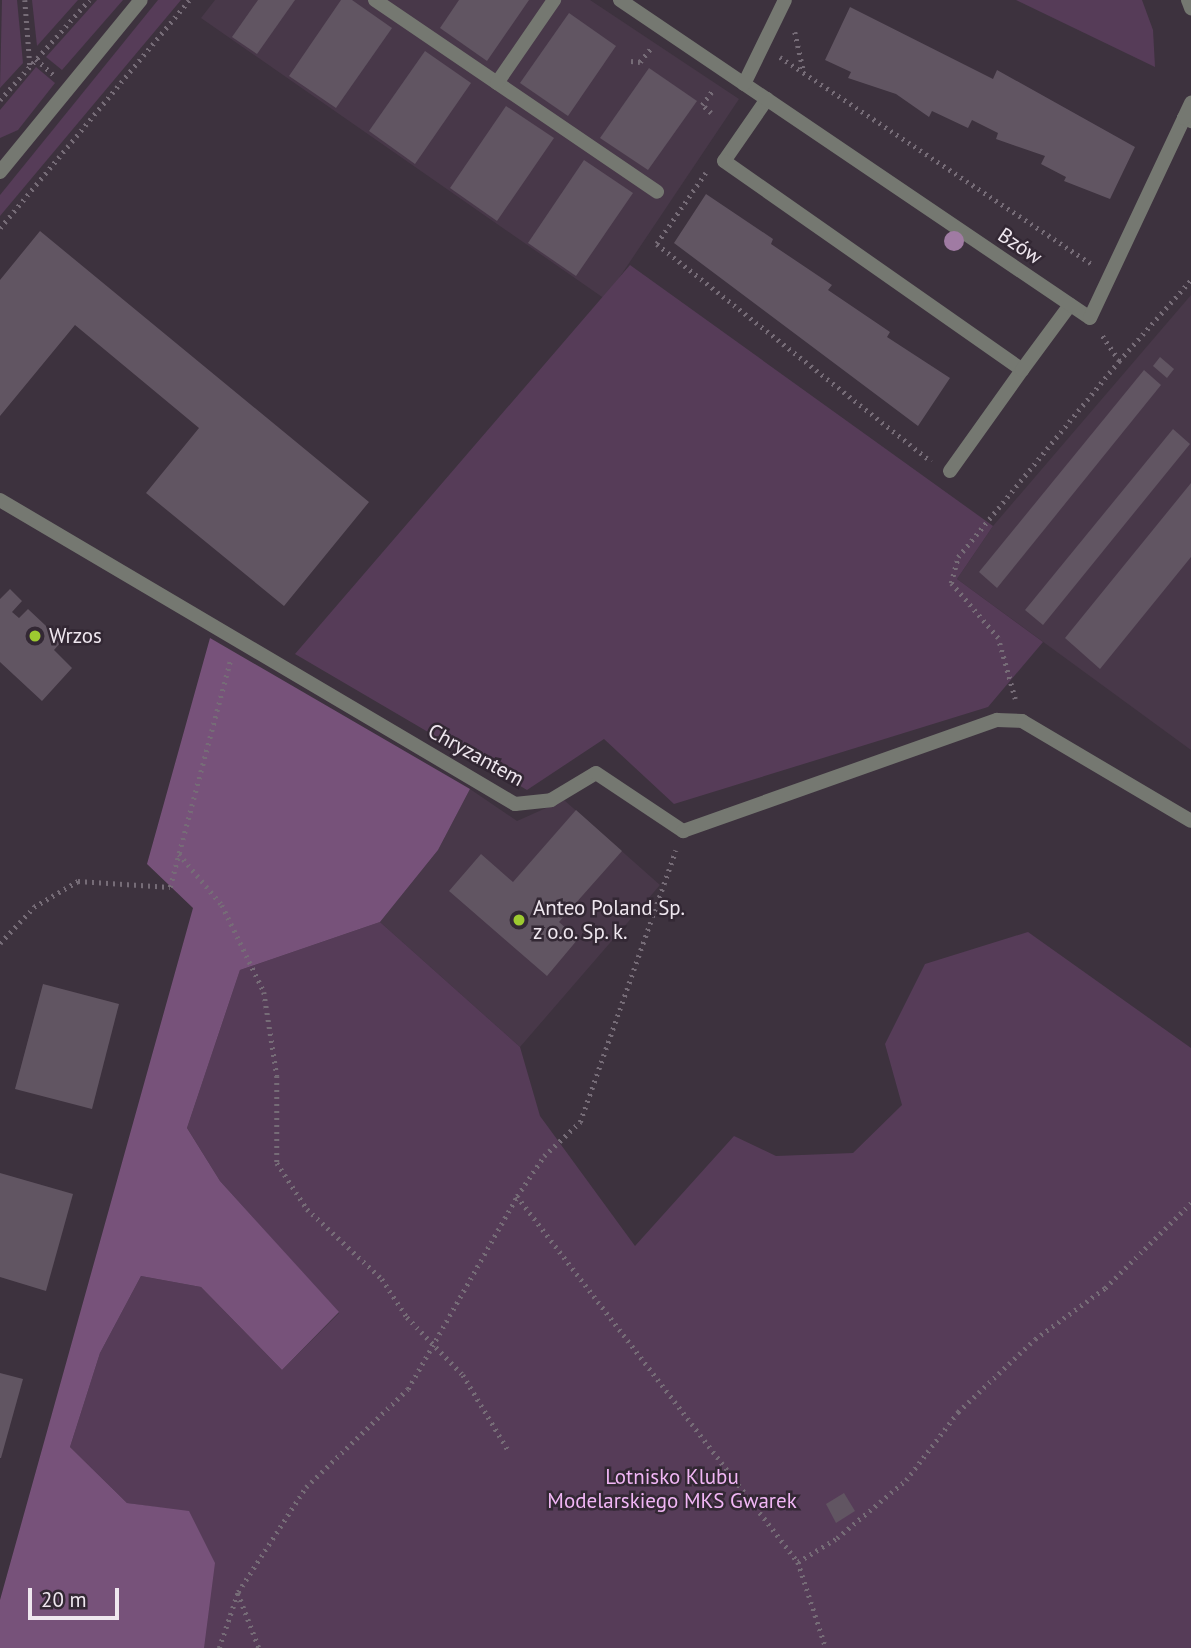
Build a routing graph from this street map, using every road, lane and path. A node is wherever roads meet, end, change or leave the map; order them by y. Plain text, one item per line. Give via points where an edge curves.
1 (24, 0) edge
2 (89, 0) edge
3 (141, 0) edge
4 (188, 0) edge
5 (375, 0) edge
6 (554, 0) edge
7 (620, 0) edge
8 (1188, 0) edge
9 (784, 3) edge
10 (1191, 8) edge
11 (776, 54) dead end
12 (36, 60) junction
13 (30, 66) junction
14 (804, 73) junction
15 (59, 79) dead end
16 (497, 83) junction
17 (744, 83) junction
18 (767, 99) junction
19 (0, 100) edge
20 (1191, 103) edge
21 (1188, 120) edge
22 (724, 161) junction
23 (0, 172) edge
24 (657, 192) dead end
25 (0, 228) edge
26 (1110, 276) junction
27 (1191, 280) edge
28 (1070, 305) junction
29 (1090, 318) junction
30 (1119, 361) junction
31 (1022, 370) junction
32 (950, 471) joint
33 (0, 500) edge
34 (236, 640) junction
35 (1021, 721) junction
36 (1191, 821) edge
37 (683, 831) junction
38 (179, 854) junction
39 (0, 943) edge
40 (517, 1196) junction
41 (1191, 1203) edge
42 (435, 1346) junction
43 (508, 1450) dead end
44 (798, 1562) junction
45 (237, 1592) junction
46 (219, 1648) edge
47 (259, 1648) edge
48 (826, 1648) edge

1 - 13 path
2 - 12 path
3 - 23 street
4 - 25 path
5 - 16 street
6 - 16 street
7 - 17 street, Bzów
8 - 10 street
9 - 14 path via 792,18
9 - 17 street
11 - 14 path
12 - 13 path
12 - 15 path
13 - 19 path
14 - 26 path
16 - 24 street
17 - 18 street, Bzów
18 - 22 street
18 - 28 street, Bzów
20 - 21 street
21 - 26 street
22 - 31 street
22 - 32 path via 714,161 657,244
26 - 29 street
27 - 30 path
28 - 29 street, Bzów
28 - 31 street
29 - 30 path
30 - 35 path via 958,557 951,583 998,638
31 - 32 street
33 - 34 street, Chryzantem
34 - 37 street, Chryzantem via 515,804 551,800 596,773
34 - 38 path
35 - 36 street
35 - 37 street via 997,720
37 - 40 path via 580,1122 544,1156
38 - 39 path via 170,887 78,881 34,907
38 - 42 path via 222,905 264,992 277,1076 277,1163 307,1209 382,1279
40 - 42 path
40 - 44 path
41 - 44 path via 1105,1288 1035,1339 958,1412 906,1480 837,1538
42 - 43 path via 463,1375
42 - 45 path via 408,1389 306,1487
44 - 48 path
45 - 46 path
45 - 47 path

